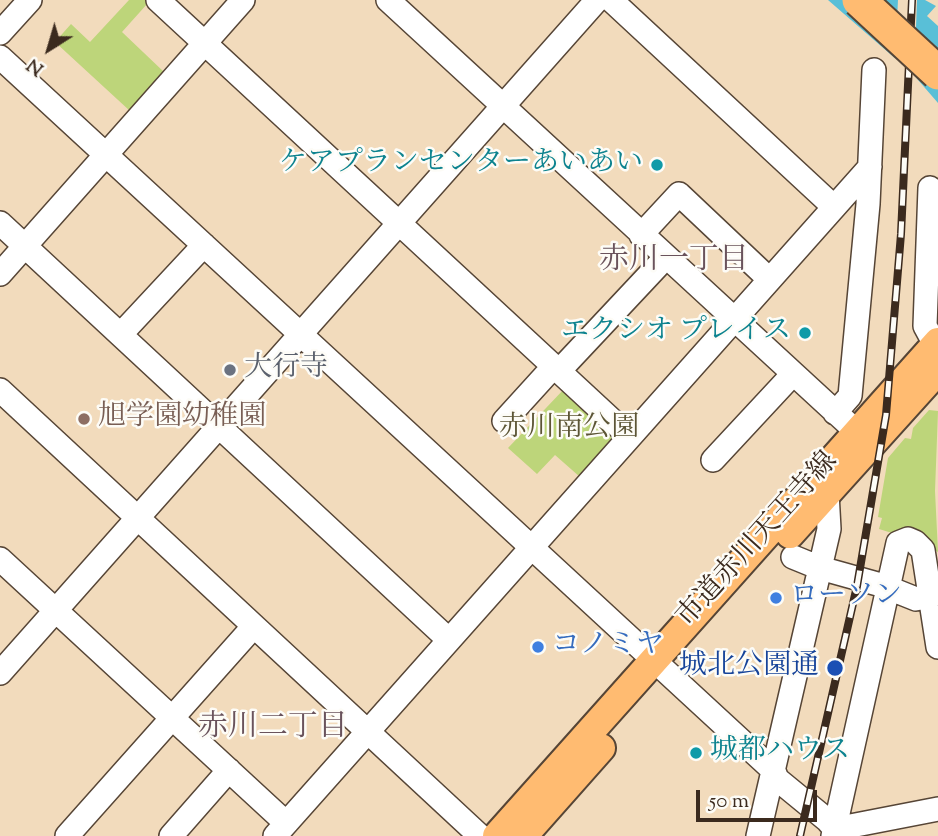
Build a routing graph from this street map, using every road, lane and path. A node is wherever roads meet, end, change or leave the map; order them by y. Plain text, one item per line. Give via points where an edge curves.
1 (30, 0) edge
2 (158, 0) edge
3 (243, 0) edge
4 (388, 0) edge
5 (597, 0) edge
6 (611, 0) edge
7 (859, 0) edge
8 (889, 0) edge
9 (0, 33) edge
10 (205, 43) junction
11 (938, 45) edge
12 (0, 57) edge
13 (874, 70) dead end
14 (938, 73) edge
15 (503, 107) junction
16 (106, 154) junction
17 (870, 167) junction
18 (930, 188) dead end
19 (834, 207) junction
20 (0, 223) edge
21 (399, 224) junction
22 (641, 235) junction
23 (204, 245) junction
24 (25, 246) junction
25 (666, 257) junction
26 (0, 274) edge
27 (769, 279) junction
28 (733, 320) junction
29 (121, 334) junction
30 (301, 334) junction
31 (937, 352) edge
32 (557, 368) junction
33 (793, 374) junction
34 (0, 390) edge
35 (835, 412) junction
36 (504, 421) dead end
37 (219, 426) junction
38 (629, 436) junction
39 (863, 438) junction
40 (713, 460) dead end
41 (827, 493) junction
42 (138, 518) junction
43 (531, 548) junction
44 (793, 557) dead end
45 (0, 559) edge
46 (820, 568) junction
47 (889, 589) junction
48 (933, 594) edge
49 (56, 611) junction
50 (254, 626) junction
51 (449, 640) junction
52 (938, 647) edge
53 (660, 666) junction
54 (0, 674) edge
55 (172, 718) junction
56 (367, 732) junction
57 (229, 771) junction
58 (774, 771) junction
59 (938, 809) edge
60 (281, 830) edge
61 (836, 834) edge
62 (67, 836) edge
63 (171, 836) edge
64 (480, 836) edge
65 (497, 836) edge
66 (523, 836) edge
67 (758, 836) edge

1 - 9 street
2 - 10 street
3 - 10 street
4 - 15 street
5 - 15 street
6 - 19 street
7 - 14 highway, bridge
8 - 11 highway
10 - 16 street
10 - 21 street
12 - 16 street
13 - 17 street
15 - 21 street
15 - 22 street
16 - 23 street
16 - 24 street
17 - 19 street
17 - 35 street via 850,396
18 - 31 street via 925,326
19 - 27 street
20 - 24 street
21 - 30 street
21 - 32 street
22 - 25 street
22 - 27 street via 679,194
23 - 29 street
23 - 30 street
24 - 26 street
24 - 29 street
25 - 28 street
25 - 32 street
27 - 28 street
28 - 33 street
28 - 38 street
29 - 37 street
30 - 37 street
30 - 43 street
31 - 39 main road, 市道赤川天王寺線
32 - 36 street
32 - 38 street
33 - 35 street
33 - 40 street
34 - 42 street
35 - 39 street
37 - 42 street
37 - 51 street
38 - 43 street
39 - 41 main road, 市道赤川天王寺線
39 - 53 main road, 市道赤川天王寺線
41 - 46 street via 829,529
41 - 53 main road, 市道赤川天王寺線
42 - 49 street
42 - 50 street
43 - 51 street
43 - 53 street
44 - 46 street
45 - 49 street
46 - 47 street
46 - 58 street
47 - 48 street via 916,599
47 - 48 street via 898,543 908,539 922,550
47 - 61 street
48 - 52 street
49 - 54 street
49 - 55 street
50 - 55 street
50 - 56 street
51 - 56 street
53 - 58 street
53 - 65 main road, 市道赤川天王寺線
53 - 66 main road, 市道赤川天王寺線
55 - 57 street
55 - 62 street
56 - 60 street
56 - 64 street
57 - 60 street
57 - 63 street
58 - 61 street
58 - 67 street
59 - 61 street

